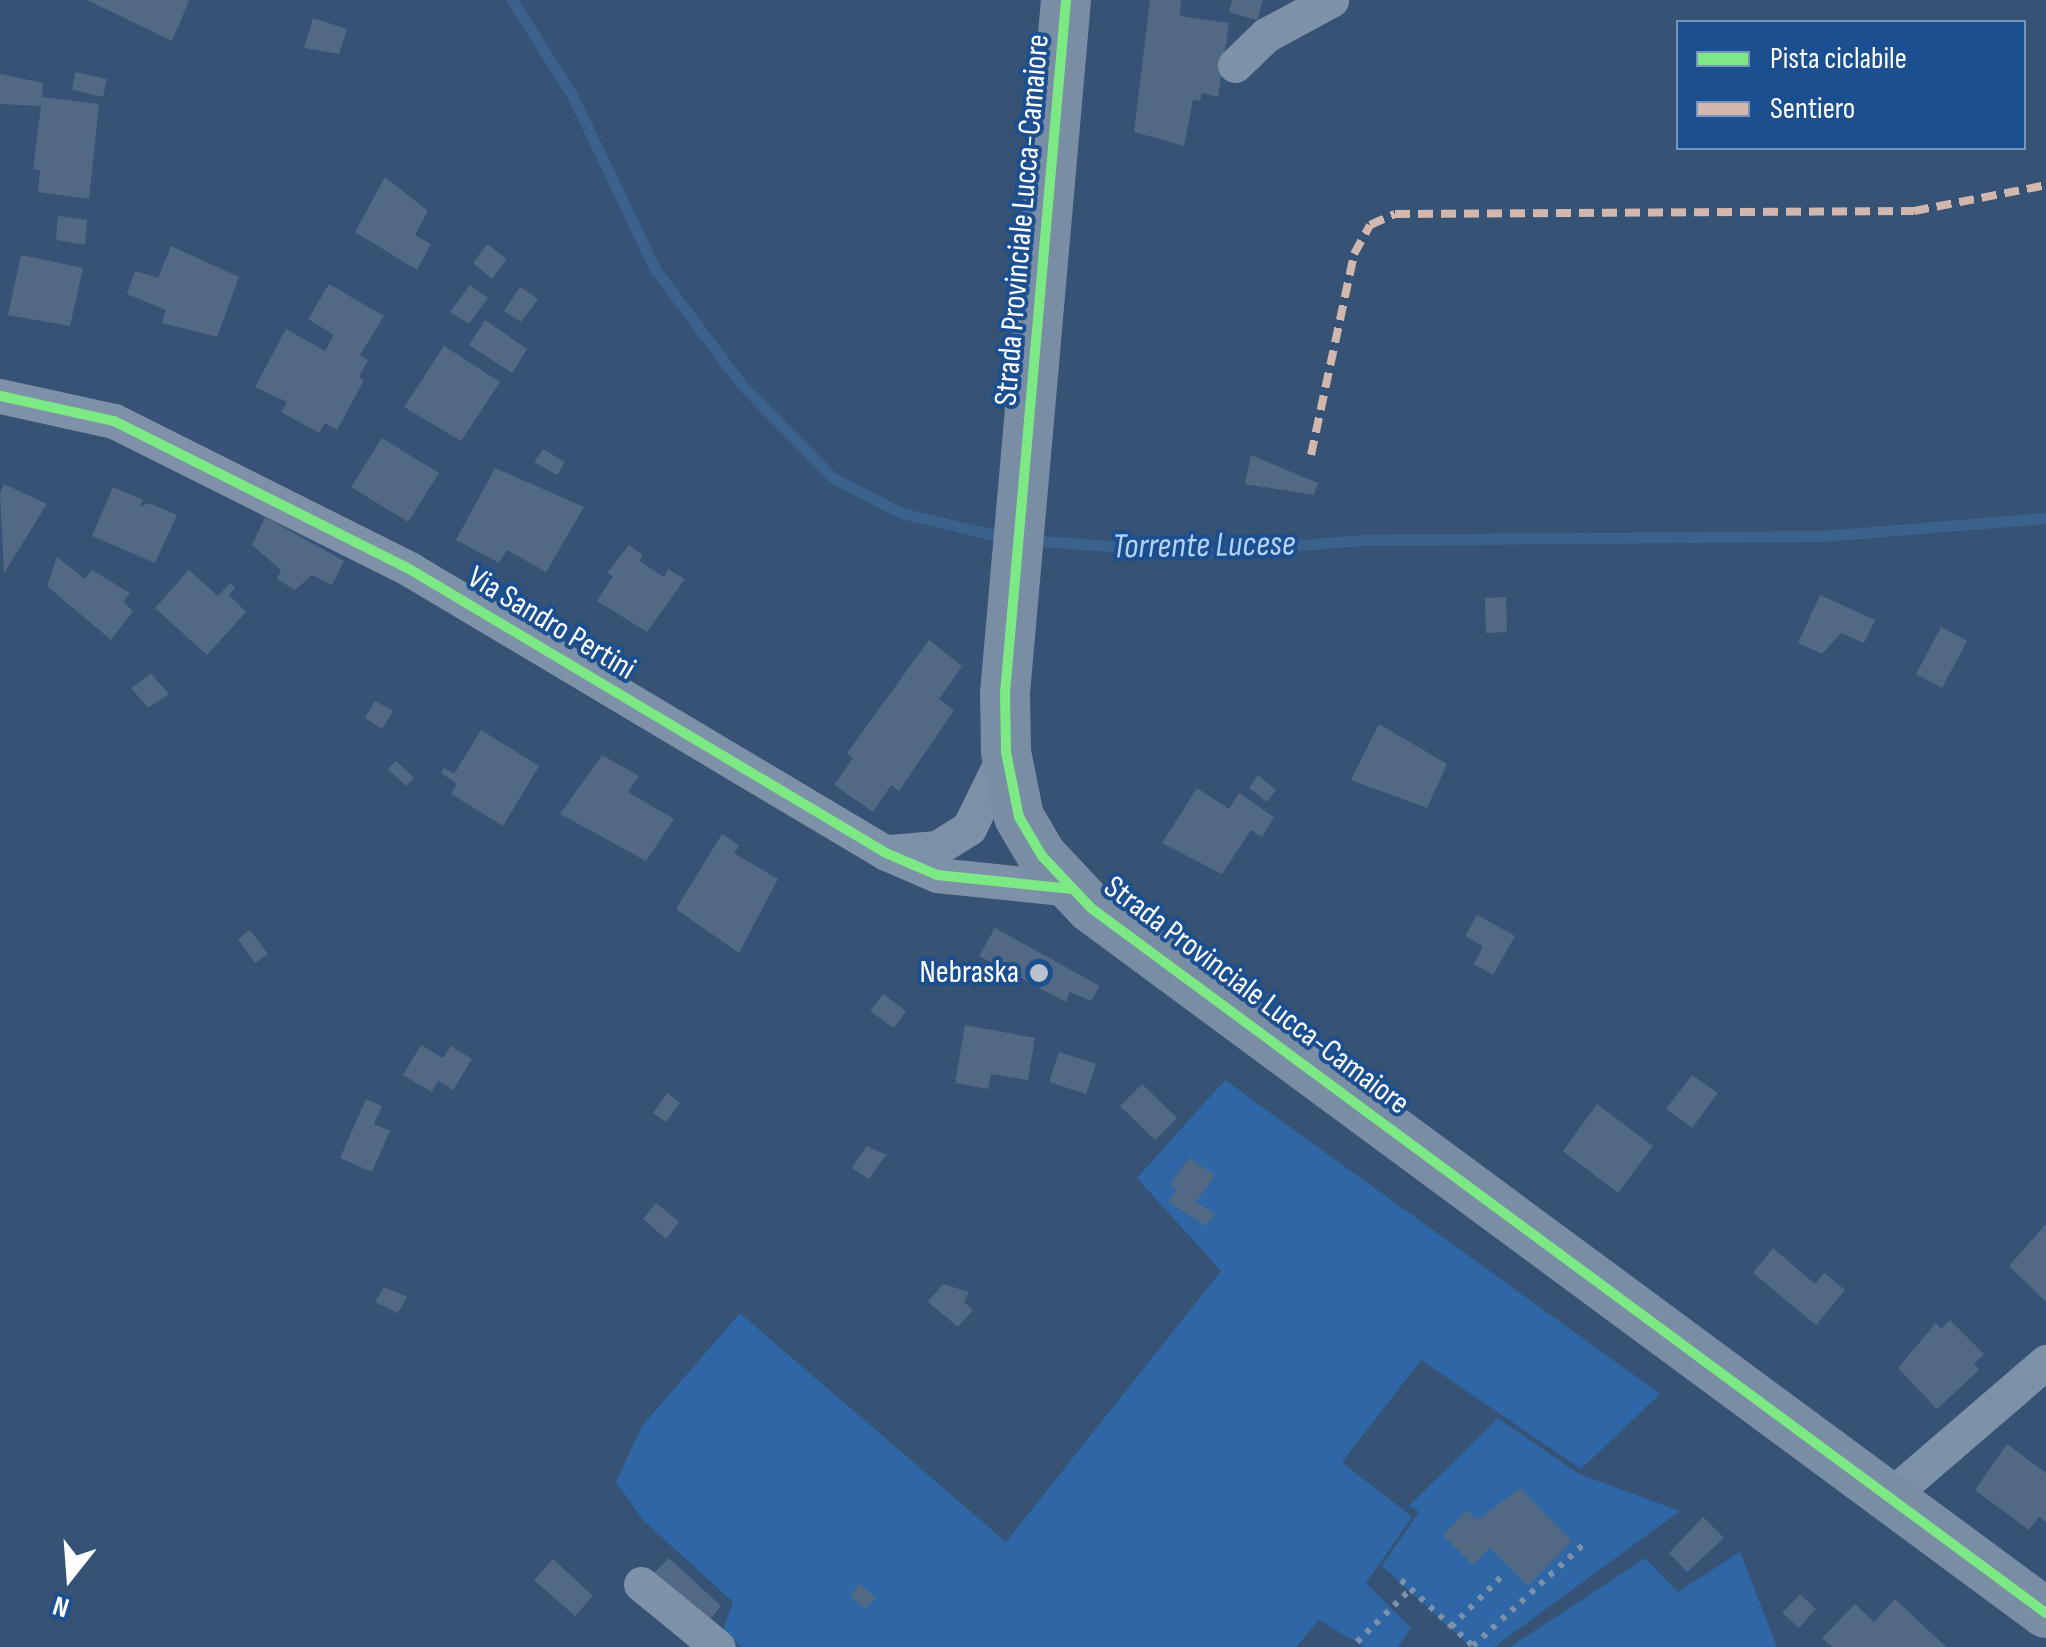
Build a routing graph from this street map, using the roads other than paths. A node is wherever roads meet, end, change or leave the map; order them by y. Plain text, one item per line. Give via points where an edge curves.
1 (1066, 0) edge
2 (1331, 0) edge
3 (1235, 65) dead end
4 (0, 396) edge
5 (1006, 752) junction
6 (886, 852) junction
7 (1072, 889) junction
8 (2046, 1362) edge
9 (1890, 1496) junction
10 (641, 1584) dead end
11 (2046, 1613) edge
12 (718, 1647) edge

1 - 5 main road, Strada Provinciale Lucca-Camaiore via 1005,693
2 - 3 street via 1266,36
4 - 6 street, Via Sandro Pertini via 114,421 411,570
5 - 6 street via 969,828 938,848
5 - 7 main road, Strada Provinciale Lucca-Camaiore via 1019,817
6 - 7 street, Via Sandro Pertini via 937,875
7 - 9 main road, Strada Provinciale Lucca-Camaiore
8 - 9 street
9 - 11 main road, Strada Provinciale Lucca-Camaiore
10 - 12 street

